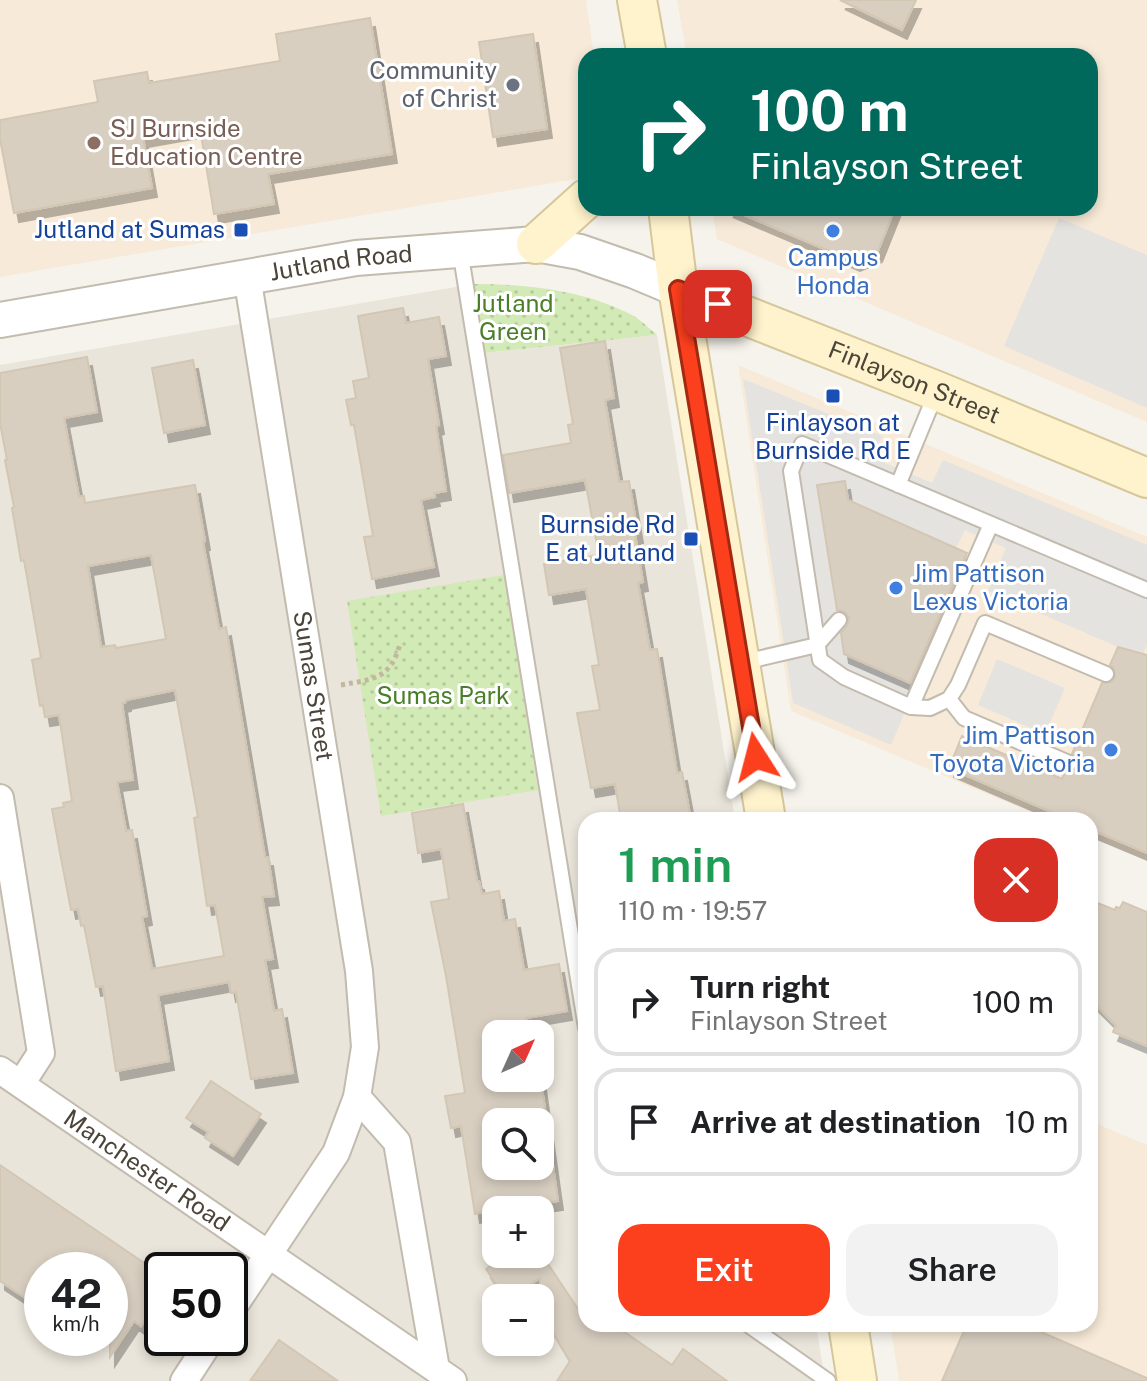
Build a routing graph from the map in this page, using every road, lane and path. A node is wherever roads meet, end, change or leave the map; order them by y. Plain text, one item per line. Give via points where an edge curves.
1 (637, 0) edge
2 (646, 48) edge
3 (578, 206) edge
4 (669, 216) edge
5 (536, 244) junction
6 (459, 250) junction
7 (247, 276) junction
8 (678, 289) junction
9 (0, 320) edge
10 (937, 391) junction
11 (1147, 478) edge
12 (898, 485) junction
13 (991, 524) junction
14 (1147, 590) edge
15 (839, 620) dead end
16 (400, 644) dead end
17 (817, 645) junction
18 (740, 663) junction
19 (1106, 674) dead end
20 (340, 685) dead end
21 (949, 699) junction
22 (911, 707) junction
23 (1069, 763) dead end
24 (0, 798) edge
25 (765, 812) edge
26 (578, 979) edge
27 (11, 1077) edge
28 (357, 1097) junction
29 (269, 1254) junction
30 (248, 1285) edge
31 (758, 1332) edge
32 (849, 1332) edge
33 (200, 1356) edge
34 (444, 1375) edge
35 (184, 1381) edge
36 (828, 1381) edge
37 (857, 1381) edge

1 - 2 main road
3 - 5 main road
4 - 8 main road
5 - 6 street, Jutland Road
5 - 8 street, Jutland Road via 580,252
6 - 7 street, Jutland Road via 356,258
6 - 26 lane
7 - 9 street, Jutland Road
7 - 28 street, Sumas Street via 359,971 365,1047
8 - 10 main road, Finlayson Street
8 - 18 main road
10 - 11 main road, Finlayson Street
10 - 12 lane
12 - 13 lane
12 - 17 lane via 802,444 791,471
13 - 14 lane
13 - 22 lane
15 - 17 lane
16 - 20 path via 396,658 378,678
17 - 18 lane
17 - 22 lane via 820,660 844,677
18 - 25 main road
19 - 21 lane via 985,623
21 - 22 lane via 930,708
21 - 23 lane via 964,718
24 - 27 street via 41,1053
27 - 29 street, Manchester Road
28 - 29 street, Sumas Street via 336,1153
28 - 34 street via 397,1142
29 - 30 street, Sumas Street
29 - 34 street, Manchester Road
31 - 36 lane
32 - 37 main road
33 - 35 street

